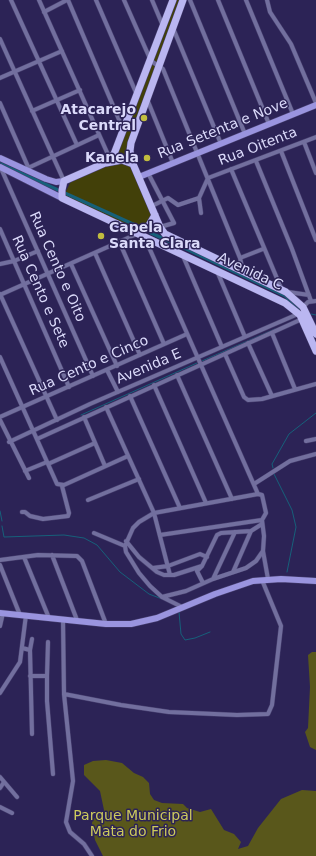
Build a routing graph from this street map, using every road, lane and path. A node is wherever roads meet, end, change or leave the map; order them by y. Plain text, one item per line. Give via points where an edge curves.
1 (11, 0) edge
2 (39, 0) edge
3 (68, 0) edge
4 (96, 0) edge
5 (124, 0) edge
6 (152, 0) edge
7 (173, 0) edge
8 (183, 0) edge
9 (190, 0) edge
10 (218, 0) edge
11 (246, 0) edge
12 (267, 0) edge
13 (44, 12) junction
14 (163, 26) junction
15 (173, 28) junction
16 (0, 39) edge
17 (62, 51) junction
18 (38, 61) junction
19 (151, 61) junction
20 (159, 66) junction
21 (15, 71) junction
22 (0, 78) edge
23 (80, 90) junction
24 (137, 96) junction
25 (147, 99) junction
26 (56, 100) junction
27 (0, 103) edge
28 (316, 104) edge
29 (32, 111) junction
30 (293, 114) junction
31 (269, 124) junction
32 (124, 131) junction
33 (244, 134) junction
34 (99, 135) junction
35 (316, 137) edge
36 (304, 142) junction
37 (221, 144) junction
38 (77, 145) junction
39 (281, 151) junction
40 (197, 153) junction
41 (53, 157) junction
42 (0, 158) edge
43 (108, 161) junction
44 (256, 161) junction
45 (173, 162) junction
46 (133, 164) junction
47 (0, 167) edge
48 (231, 169) junction
49 (29, 170) junction
50 (148, 173) junction
51 (316, 173) edge
52 (139, 177) junction
53 (208, 178) junction
54 (5, 179) junction
55 (64, 181) junction
56 (0, 182) edge
57 (62, 194) junction
58 (199, 198) junction
59 (161, 200) junction
60 (152, 206) junction
61 (201, 213) dead end
62 (155, 215) junction
63 (159, 225) junction
64 (0, 229) edge
65 (144, 232) junction
66 (316, 240) edge
67 (119, 241) junction
68 (264, 249) junction
69 (38, 252) junction
70 (95, 253) junction
71 (182, 254) junction
72 (240, 258) junction
73 (14, 261) junction
74 (0, 264) edge
75 (71, 264) junction
76 (217, 271) junction
77 (243, 271) junction
78 (47, 274) junction
79 (25, 284) junction
80 (284, 290) junction
81 (0, 295) edge
82 (309, 295) junction
83 (311, 301) junction
84 (316, 301) edge
85 (303, 307) junction
86 (303, 316) junction
87 (272, 333) junction
88 (187, 334) junction
89 (316, 334) edge
90 (245, 337) junction
91 (248, 343) junction
92 (164, 344) junction
93 (222, 347) junction
94 (316, 351) edge
95 (225, 354) junction
96 (140, 355) junction
97 (0, 357) edge
98 (198, 358) junction
99 (201, 364) junction
100 (117, 366) junction
101 (107, 370) junction
102 (177, 375) junction
103 (93, 376) junction
104 (316, 384) edge
105 (154, 386) junction
106 (69, 387) junction
107 (296, 389) junction
108 (118, 392) junction
109 (130, 396) junction
110 (272, 396) junction
111 (46, 397) junction
112 (106, 407) junction
113 (23, 408) junction
114 (84, 417) junction
115 (0, 419) edge
116 (57, 420) junction
117 (33, 431) junction
118 (37, 439) junction
119 (316, 439) edge
120 (306, 441) dead end
121 (9, 442) junction
122 (95, 443) junction
123 (316, 454) edge
124 (128, 456) junction
125 (47, 463) junction
126 (105, 466) junction
127 (25, 471) junction
128 (29, 478) dead end
129 (139, 479) junction
130 (254, 484) junction
131 (62, 486) junction
132 (258, 494) junction
133 (232, 499) junction
134 (88, 500) dead end
135 (206, 503) junction
136 (180, 508) junction
137 (22, 512) dead end
138 (154, 513) junction
139 (262, 522) junction
140 (251, 531) junction
141 (235, 532) junction
142 (94, 533) dead end
143 (160, 535) junction
144 (126, 541) junction
145 (125, 546) junction
146 (263, 551) junction
147 (52, 555) junction
148 (24, 557) junction
149 (207, 557) junction
150 (0, 560) edge
151 (0, 565) edge
152 (168, 566) junction
153 (202, 566) junction
154 (153, 568) junction
155 (233, 572) junction
156 (170, 575) junction
157 (213, 579) junction
158 (265, 580) junction
159 (316, 581) edge
160 (203, 583) junction
161 (162, 597) junction
162 (182, 607) junction
163 (2, 613) edge
164 (23, 615) junction
165 (49, 618) junction
166 (63, 619) junction
167 (76, 620) junction
168 (106, 624) junction
169 (0, 626) edge
170 (32, 639) dead end
171 (48, 642) dead end
172 (22, 648) junction
173 (30, 650) junction
174 (30, 676) junction
175 (47, 676) junction
176 (0, 693) edge
177 (64, 694) junction
178 (32, 734) dead end
179 (53, 774) dead end
180 (0, 777) edge
181 (4, 782) junction
182 (0, 788) edge
183 (17, 796) dead end
184 (0, 807) edge
185 (12, 813) dead end
186 (92, 856) edge

1 - 18 street
2 - 13 street
3 - 13 street
3 - 32 street
4 - 24 street
5 - 19 street
6 - 14 street
7 - 14 main road
8 - 15 main road
9 - 33 street
10 - 31 street
11 - 30 street
12 - 28 street via 270,12 291,44
13 - 17 street
14 - 19 main road
15 - 20 main road
15 - 37 street
16 - 21 street
17 - 18 street
17 - 23 street
18 - 21 street
18 - 26 street
19 - 20 street
19 - 24 main road
20 - 25 main road
20 - 40 street via 163,69
21 - 22 street
21 - 29 street
23 - 26 street
23 - 34 street
24 - 32 main road
25 - 45 street
25 - 46 main road via 131,144
26 - 29 street
26 - 38 street
27 - 49 street
28 - 30 main road, Rua Setenta e Nove
29 - 41 street
30 - 31 main road, Rua Setenta e Nove
31 - 33 main road, Rua Setenta e Nove
32 - 43 main road
33 - 37 main road, Rua Setenta e Nove
34 - 38 street
34 - 43 street
35 - 36 street, Rua Oitenta
36 - 39 street, Rua Oitenta
36 - 51 street
37 - 40 main road, Rua Setenta e Nove
38 - 41 street
39 - 44 street, Rua Oitenta
39 - 66 street
40 - 45 main road, Rua Setenta e Nove
40 - 53 street
41 - 49 street
41 - 55 street
42 - 49 main road
43 - 46 main road via 117,160
43 - 55 main road
44 - 48 street, Rua Oitenta
44 - 82 street
45 - 50 main road, Rua Setenta e Nove
46 - 52 main road
47 - 54 street, Rua Cento e Oito
47 - 57 main road, Avenida C
48 - 53 street, Rua Oitenta
48 - 68 street
49 - 55 main road via 56,182
50 - 52 main road, Rua Setenta e Nove
50 - 59 street
52 - 60 main road
53 - 58 street
53 - 72 street
54 - 56 street
54 - 69 street, Rua Cento e Oito
55 - 57 main road
57 - 65 main road, Avenida C
58 - 59 street via 178,205 170,198
58 - 61 street
59 - 60 street
59 - 63 street via 174,223
60 - 62 main road
62 - 63 main road
62 - 65 main road
63 - 77 main road, Avenida C via 170,237
64 - 73 street, Rua Cento e Sete
65 - 67 street
65 - 71 main road, Avenida C
65 - 88 street
67 - 70 street
67 - 92 street
68 - 72 street
68 - 80 street
69 - 73 street
69 - 78 street, Rua Cento e Oito
70 - 75 street
70 - 96 street
71 - 76 main road, Avenida C
71 - 93 street
72 - 77 street
73 - 74 street
73 - 79 street, Rua Cento e Sete
75 - 78 street
75 - 100 street
76 - 86 main road, Avenida C via 266,293
76 - 90 street
77 - 80 main road, Avenida C
78 - 79 street
78 - 103 street, Rua Cento e Oito
79 - 81 street
79 - 106 street, Rua Cento e Sete
80 - 82 street
80 - 85 main road, Avenida C
81 - 111 street
82 - 83 street
83 - 84 street
83 - 85 street
85 - 86 main road, Avenida C
86 - 87 street, Avenida E
86 - 89 main road, Avenida C
86 - 90 street, Avenida E
86 - 94 main road, Avenida C
87 - 91 street, Avenida E
87 - 107 street
88 - 92 street, Rua Cento e Cinco
88 - 98 street
90 - 93 street, Avenida E
91 - 95 street, Avenida E
91 - 110 street
92 - 96 street, Rua Cento e Cinco
93 - 98 street, Avenida E
95 - 99 street, Avenida E
95 - 110 street via 244,397 252,401
96 - 100 street, Rua Cento e Cinco
97 - 113 street
98 - 99 street
98 - 108 street, Avenida E
99 - 102 street, Avenida E
99 - 130 street
100 - 101 street, Rua Cento e Cinco
101 - 103 street, Rua Cento e Cinco
101 - 108 street
102 - 105 street, Avenida E
102 - 133 street
103 - 106 street, Rua Cento e Cinco
104 - 107 street
105 - 109 street, Avenida E
105 - 135 street
106 - 111 street, Rua Cento e Cinco
107 - 110 street
108 - 116 street, Avenida E
109 - 112 street, Avenida E
109 - 136 street
111 - 113 street, Rua Cento e Cinco
111 - 116 street
112 - 114 street, Avenida E
112 - 124 street
113 - 115 street, Rua Cento e Cinco
113 - 117 street
114 - 118 street, Avenida E
114 - 122 street
115 - 121 street
116 - 117 street, Avenida E
117 - 118 street
117 - 121 street, Avenida E
118 - 125 street
119 - 120 street
121 - 127 street
122 - 125 street
122 - 126 street
123 - 130 street via 290,461
124 - 126 street
124 - 129 street
125 - 127 street
125 - 131 street via 56,482
126 - 131 street
127 - 128 street
129 - 134 street
129 - 138 street
130 - 132 street
131 - 137 street via 68,516 43,519
132 - 133 street
132 - 139 street via 263,496 264,502 266,516
133 - 135 street
135 - 136 street
136 - 138 street
138 - 143 street
138 - 144 street via 135,525
139 - 140 street
139 - 143 street
139 - 146 street
140 - 141 street
140 - 155 street
141 - 149 street via 218,534
141 - 157 street
142 - 145 street
143 - 152 street
144 - 145 street
144 - 154 street
145 - 161 street via 128,557 139,573
146 - 155 street via 253,564
146 - 158 street
147 - 148 street
147 - 167 street
147 - 168 street via 76,556 82,561
148 - 150 street
148 - 165 street
149 - 152 street via 200,554
149 - 153 street
151 - 164 street
152 - 154 street
152 - 156 street
153 - 156 street
153 - 160 street via 197,571
154 - 156 street
155 - 157 street
157 - 160 street
158 - 159 main road
158 - 162 main road via 242,584
158 - 177 street via 281,626 270,713 237,715 169,712
160 - 161 street via 186,591
161 - 162 street
162 - 168 main road via 140,623
163 - 164 main road
163 - 169 street
164 - 165 main road
164 - 172 street
165 - 166 main road
166 - 167 main road
166 - 177 street
167 - 168 main road
170 - 173 street
171 - 175 street
172 - 173 street
172 - 176 street via 18,669
173 - 174 street
174 - 175 street
174 - 178 street
175 - 179 street
177 - 186 street via 73,781 66,822 70,832 84,844
180 - 181 street
181 - 182 street
181 - 183 street
184 - 185 street

